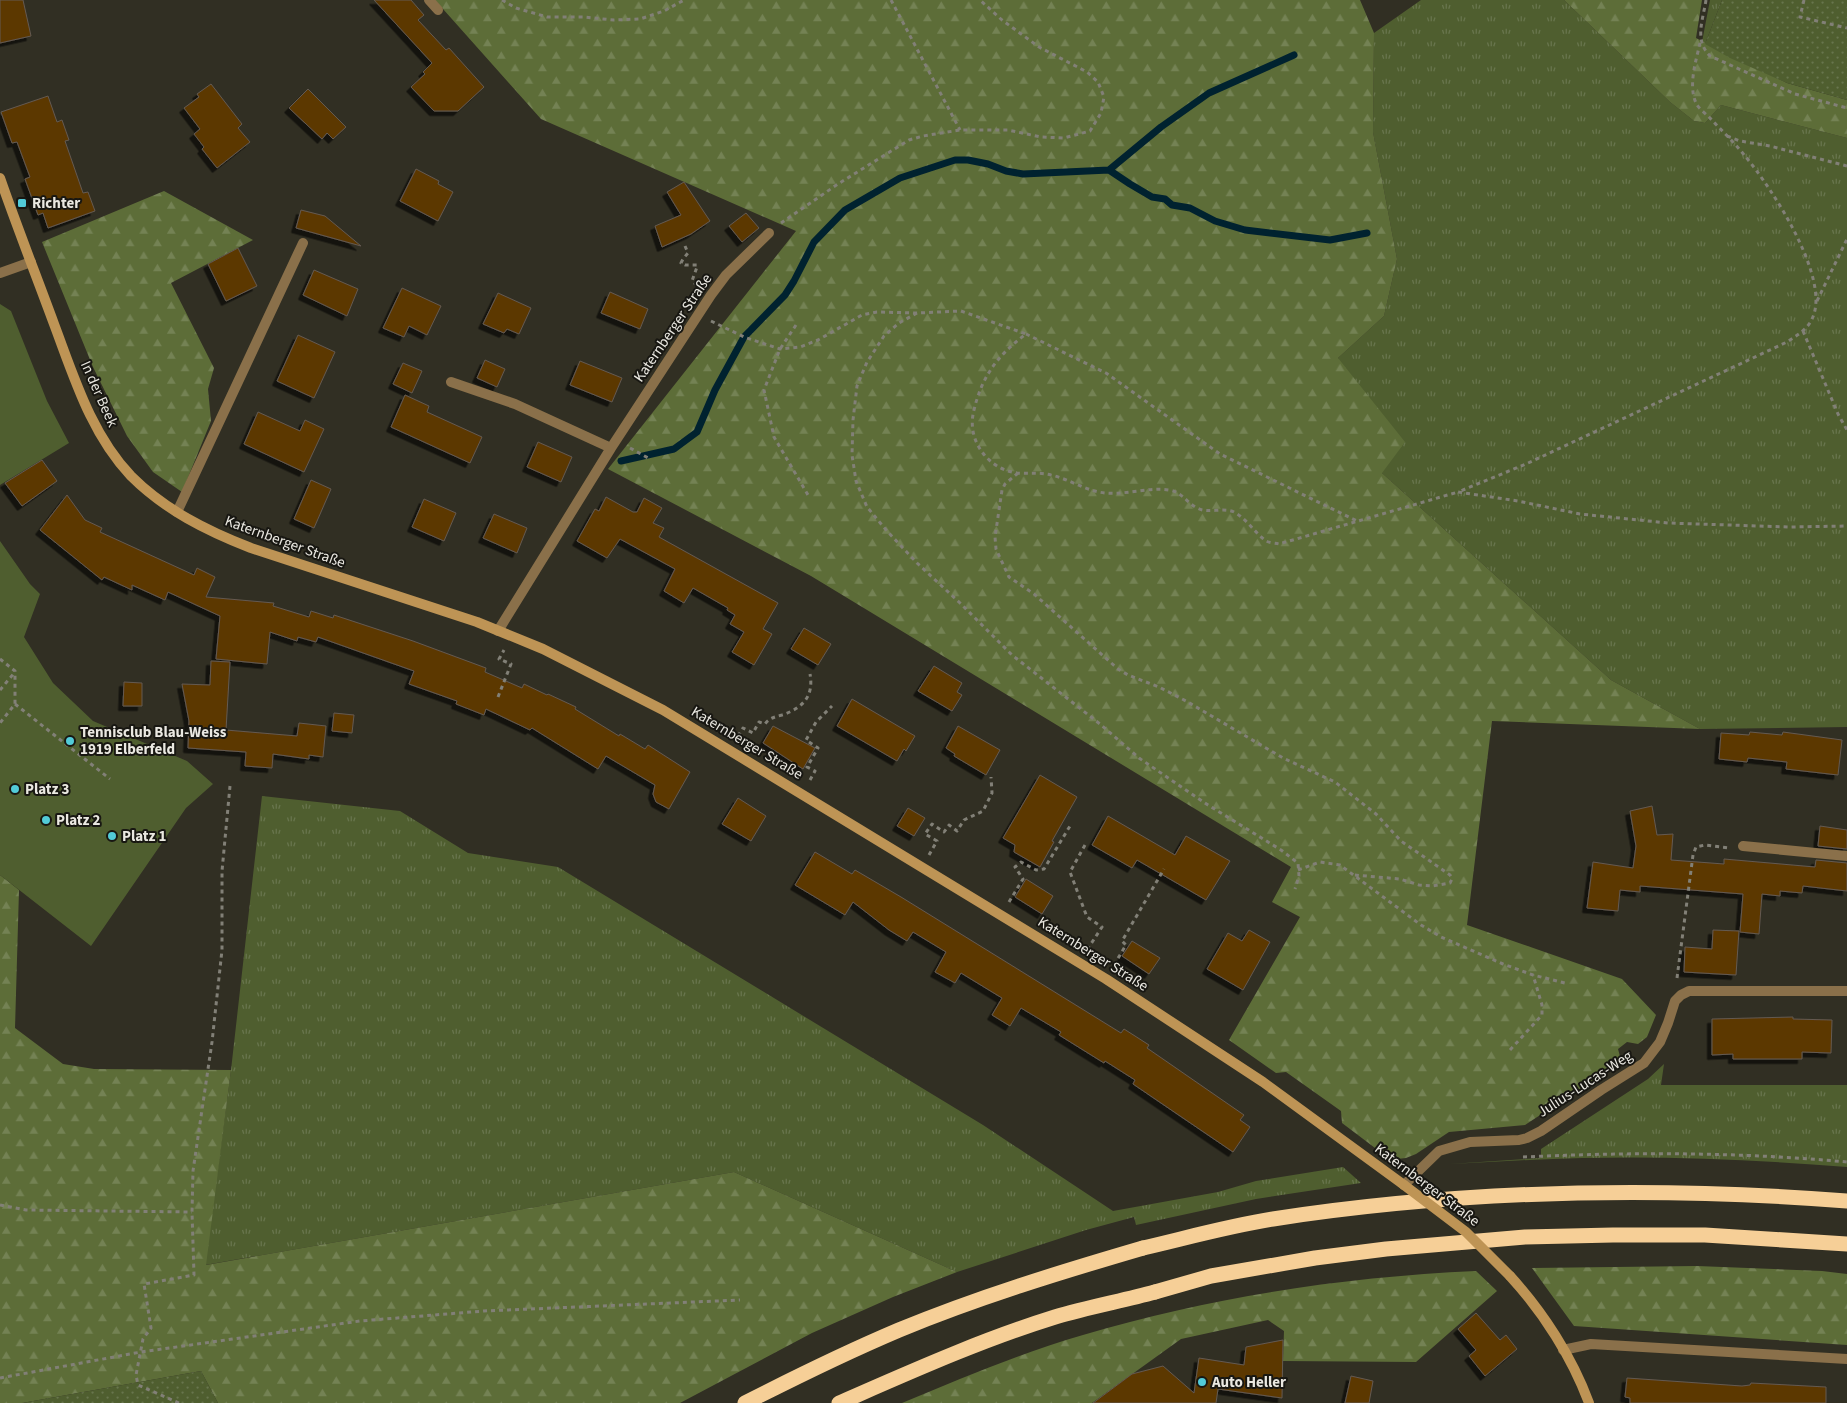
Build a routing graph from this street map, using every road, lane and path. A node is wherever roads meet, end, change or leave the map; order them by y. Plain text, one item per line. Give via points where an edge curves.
1 (429, 0) edge
2 (502, 0) edge
3 (684, 0) edge
4 (891, 0) edge
5 (980, 0) edge
6 (1706, 0) edge
7 (1804, 0) edge
8 (438, 10) dead end
9 (1847, 28) edge
10 (1700, 43) junction
11 (1847, 108) edge
12 (960, 130) junction
13 (1727, 136) junction
14 (1847, 166) edge
15 (0, 178) edge
16 (769, 233) joint
17 (1847, 239) edge
18 (303, 243) dead end
19 (685, 246) dead end
20 (31, 262) junction
21 (0, 273) edge
22 (711, 294) junction
23 (1817, 301) junction
24 (918, 313) junction
25 (698, 315) junction
26 (796, 325) dead end
27 (1803, 331) junction
28 (1026, 334) junction
29 (780, 349) junction
30 (450, 382) dead end
31 (1847, 430) edge
32 (611, 448) junction
33 (639, 453) dead end
34 (650, 459) dead end
35 (1018, 473) junction
36 (1458, 492) junction
37 (808, 495) dead end
38 (177, 512) junction
39 (1357, 520) junction
40 (1847, 526) edge
41 (498, 631) junction
42 (510, 636) junction
43 (0, 659) edge
44 (15, 671) junction
45 (810, 674) dead end
46 (0, 690) edge
47 (498, 696) dead end
48 (15, 704) junction
49 (832, 706) dead end
50 (0, 723) edge
51 (730, 749) junction
52 (991, 777) dead end
53 (110, 779) dead end
54 (230, 786) dead end
55 (802, 793) junction
56 (1070, 826) dead end
57 (1085, 845) dead end
58 (1743, 846) joint
59 (1847, 856) edge
60 (922, 866) junction
61 (1164, 868) dead end
62 (1298, 870) junction
63 (1354, 875) junction
64 (1295, 889) dead end
65 (1001, 915) junction
66 (1079, 962) junction
67 (1533, 975) junction
68 (1106, 979) junction
69 (1565, 983) dead end
70 (1847, 992) edge
71 (1675, 1001) junction
72 (1510, 1050) dead end
73 (1517, 1158) dead end
74 (1847, 1162) edge
75 (1404, 1185) junction
76 (1847, 1201) edge
77 (0, 1205) edge
78 (192, 1212) junction
79 (1847, 1244) edge
80 (740, 1300) dead end
81 (1563, 1350) junction
82 (141, 1352) junction
83 (1847, 1359) edge
84 (0, 1378) edge
85 (179, 1403) edge
86 (745, 1403) edge
87 (840, 1403) edge
88 (1589, 1403) edge

1 - 8 street
2 - 3 path via 516,8 547,17 614,20 640,19
4 - 12 path
5 - 12 path via 1039,47 1087,72 1098,82 1104,97 1101,112 1090,131 1064,138 1008,130
6 - 10 path
7 - 9 path via 1800,17
10 - 11 path via 1710,56 1742,71 1795,94
10 - 13 path via 1694,84 1696,104
12 - 16 path via 909,140 838,184
13 - 14 path
13 - 23 path via 1746,156 1800,242 1814,281
15 - 20 street, In der Beek
16 - 22 street, Katernberger Straße
17 - 23 path
18 - 38 street
19 - 22 path via 688,253 681,263 697,265 692,283
20 - 21 street
20 - 38 street, In der Beek via 84,405 104,442 131,475
22 - 25 street, Katernberger Straße
23 - 27 path via 1813,319
24 - 28 path via 961,311
24 - 29 path via 877,312 862,316 818,340
24 - 62 path via 884,336 867,362 857,386 852,455 856,481 867,507 917,563 1012,655 1139,758 1208,806 1281,850 1298,863
25 - 29 path via 744,337
25 - 32 street, Katernberger Straße
26 - 29 path
27 - 31 path
27 - 36 path via 1787,342 1662,402
28 - 35 path via 988,372 971,421 982,454 999,468
28 - 39 path via 1106,374 1220,454
29 - 37 path via 764,390 774,437
30 - 32 street via 515,404
32 - 41 street, Katernberger Straße
33 - 34 path
35 - 39 path via 1052,475 1103,493 1168,490 1180,494 1197,508 1232,511 1266,541 1279,544
35 - 63 path via 1002,490 995,537 996,549 1010,577 1034,594 1118,669 1160,687 1283,758 1335,782 1376,814 1401,841 1452,879 1450,883 1426,886 1400,879
36 - 39 path
36 - 40 path via 1580,514 1668,523
38 - 41 street, Katernberger Straße via 251,548
41 - 42 street, Katernberger Straße
42 - 47 path via 499,660 511,664
42 - 51 street, Katernberger Straße via 608,681
43 - 44 path
44 - 46 path
44 - 48 path
45 - 51 path via 810,691 800,706 765,724 759,722 753,733 743,728
48 - 50 path
48 - 53 path
49 - 55 path via 816,722 806,740 818,748 807,767 815,771
51 - 55 street, Katernberger Straße
52 - 60 path via 992,793 983,811 964,820 957,831 948,825 944,832 932,824 925,834 937,842
54 - 78 path via 222,871 222,950 193,1171
55 - 60 street, Katernberger Straße
56 - 65 path via 1044,869 1036,870 1021,862 1015,866 1023,879
57 - 66 path via 1070,872 1087,917 1102,927
58 - 59 street
58 - 71 path via 1737,849 1704,845 1696,847 1692,855
60 - 65 street, Katernberger Straße
61 - 68 path via 1122,941 1126,945
62 - 63 path via 1320,862 1340,865
62 - 64 path
63 - 67 path via 1441,937
65 - 66 street, Katernberger Straße
66 - 68 street, Katernberger Straße
67 - 69 path
67 - 72 path via 1542,1015
68 - 75 street, Katernberger Straße via 1263,1082
70 - 71 street via 1690,991
71 - 75 street, Julius-Lucas-Weg via 1660,1042 1644,1063 1541,1131 1519,1140 1456,1144 1439,1151
73 - 74 path via 1670,1153
75 - 81 street, Katernberger Straße, bridge via 1466,1232 1510,1276
76 - 86 highway, bridge via 1759,1194 1601,1192 1383,1205 1271,1219 1143,1248 965,1304 840,1356
77 - 78 path via 26,1210
78 - 82 path via 194,1275 144,1284 150,1328 143,1339
79 - 87 highway, bridge via 1705,1235 1525,1237 1315,1258 1211,1276 1056,1317 940,1359
80 - 82 path via 484,1311 360,1321
81 - 83 street via 1591,1344
81 - 88 street, Katernberger Straße
82 - 84 path
82 - 85 path via 136,1375 138,1385

